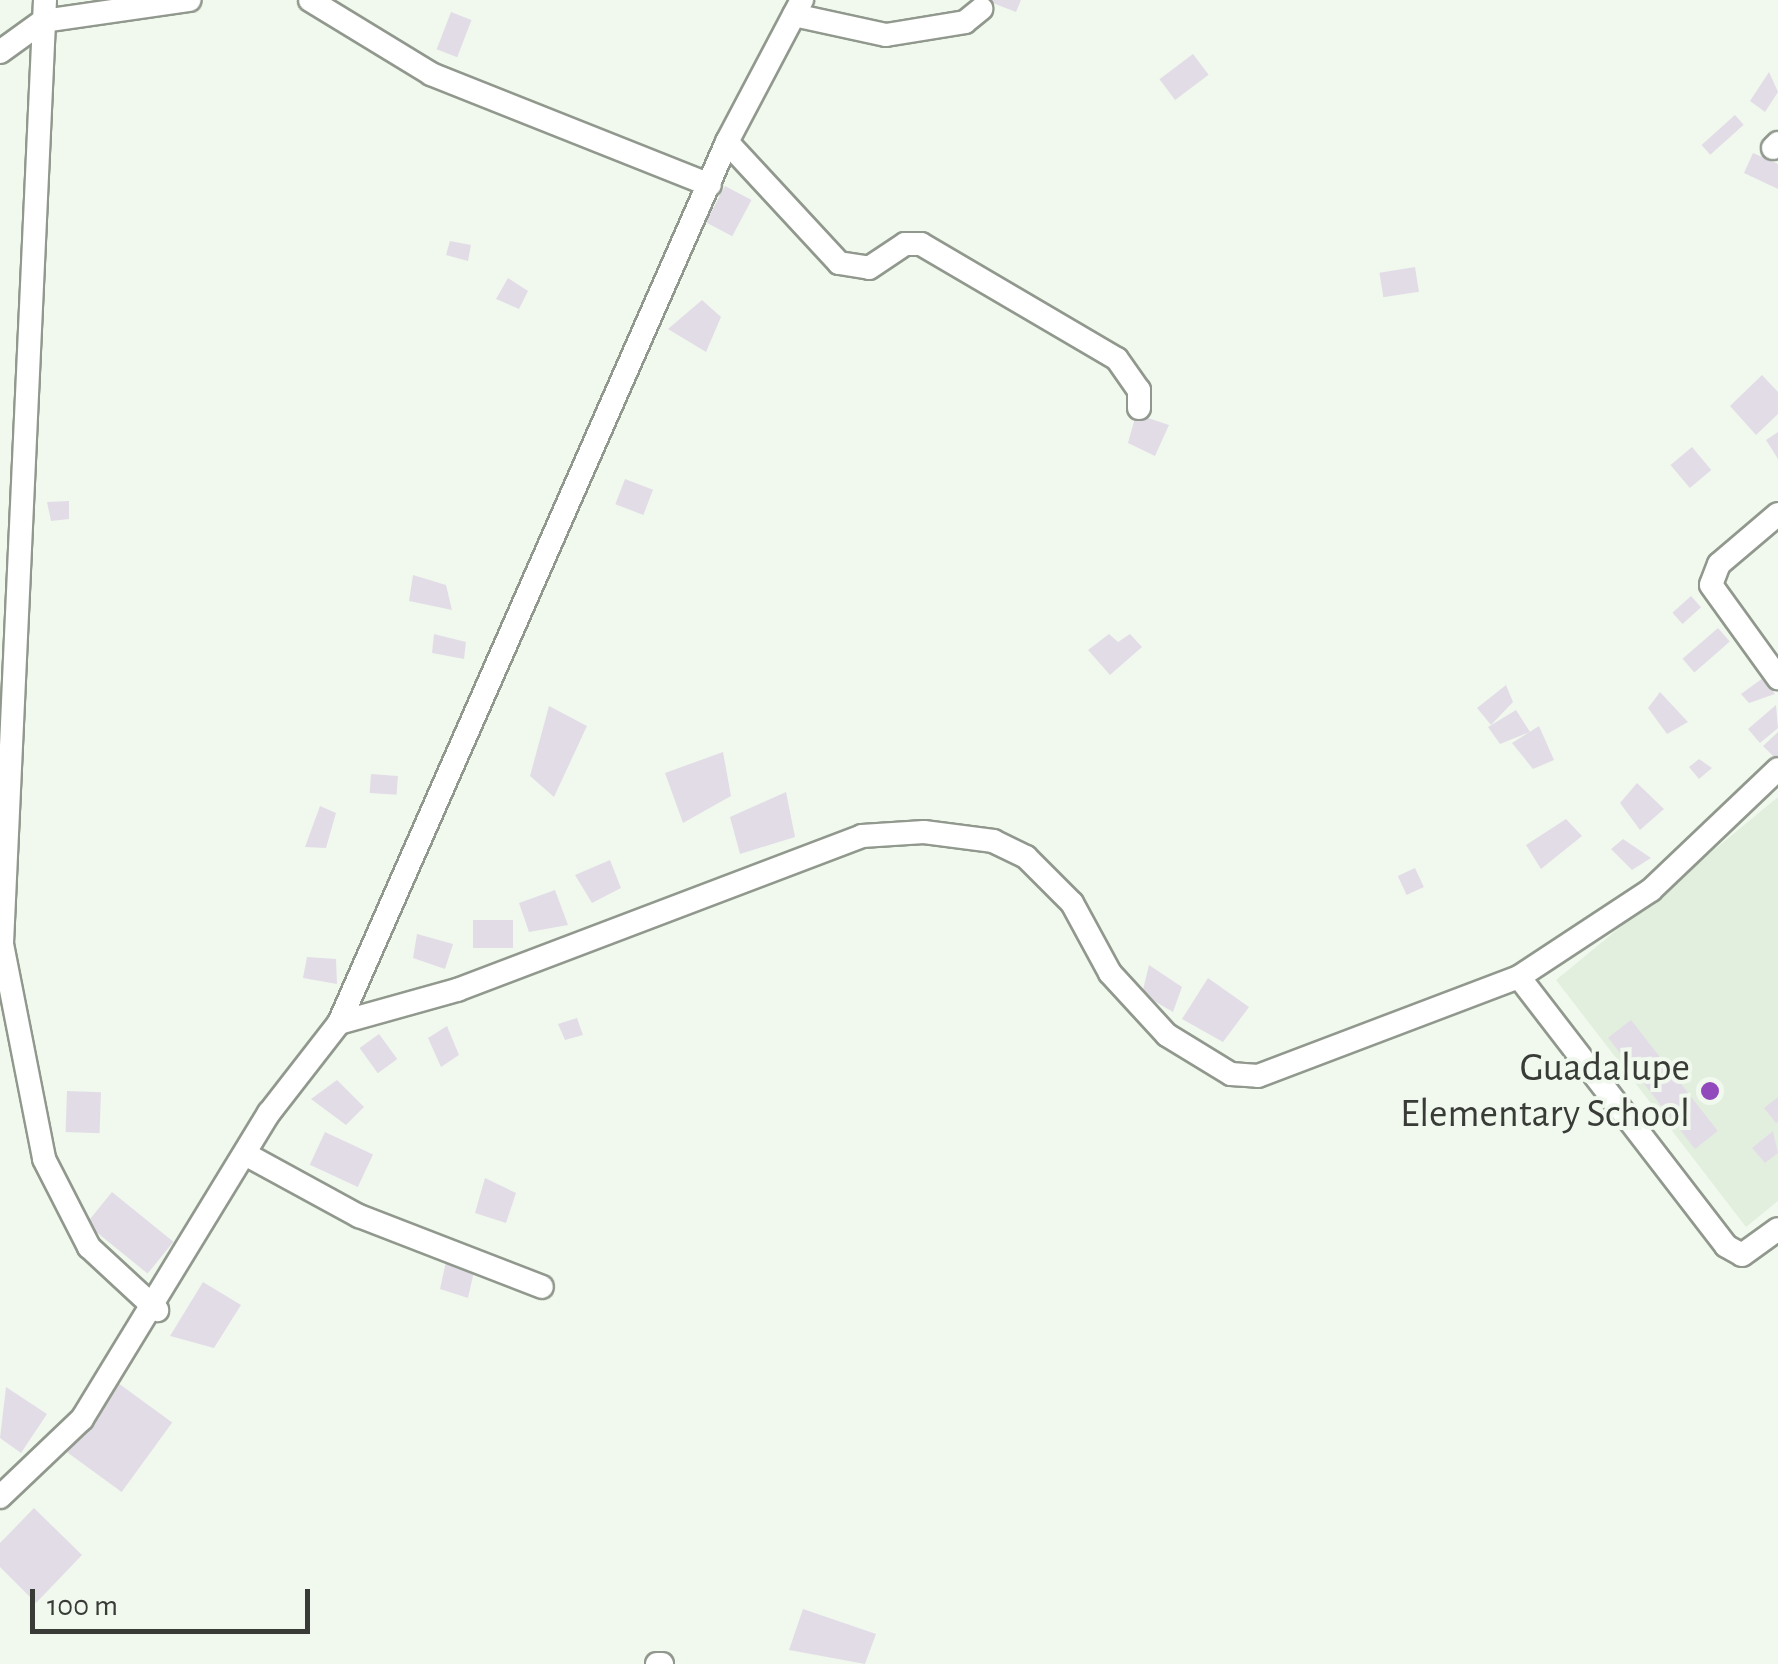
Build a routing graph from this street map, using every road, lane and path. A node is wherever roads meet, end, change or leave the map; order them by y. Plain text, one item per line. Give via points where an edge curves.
1 (188, 0) edge
2 (310, 0) edge
3 (798, 8) edge
4 (980, 9) dead end
5 (44, 10) edge
6 (0, 52) edge
7 (727, 142) junction
8 (710, 185) junction
9 (1139, 408) dead end
10 (1778, 514) edge
11 (1778, 678) edge
12 (1778, 770) edge
13 (1, 944) edge
14 (1519, 977) junction
15 (339, 1023) junction
16 (247, 1155) junction
17 (1778, 1229) edge
18 (542, 1287) dead end
19 (157, 1310) junction
20 (0, 1498) edge

1 - 5 street
2 - 8 street via 430,74
3 - 4 street via 886,35 965,22
3 - 7 street
5 - 6 street
5 - 13 street
7 - 8 street
7 - 9 street via 839,263 869,268 905,244 921,244 1117,358 1139,390
8 - 15 street
10 - 11 street via 1719,564 1711,585
12 - 14 street via 1651,890
13 - 19 street via 44,1158 89,1247
14 - 15 street via 1288,1066 1231,1074 1146,1016 1094,949 1072,903 1026,857 994,841 891,832 382,1016
14 - 17 street via 1726,1246 1742,1255
15 - 16 street
16 - 18 street via 359,1216
16 - 19 street
19 - 20 street via 59,1448

